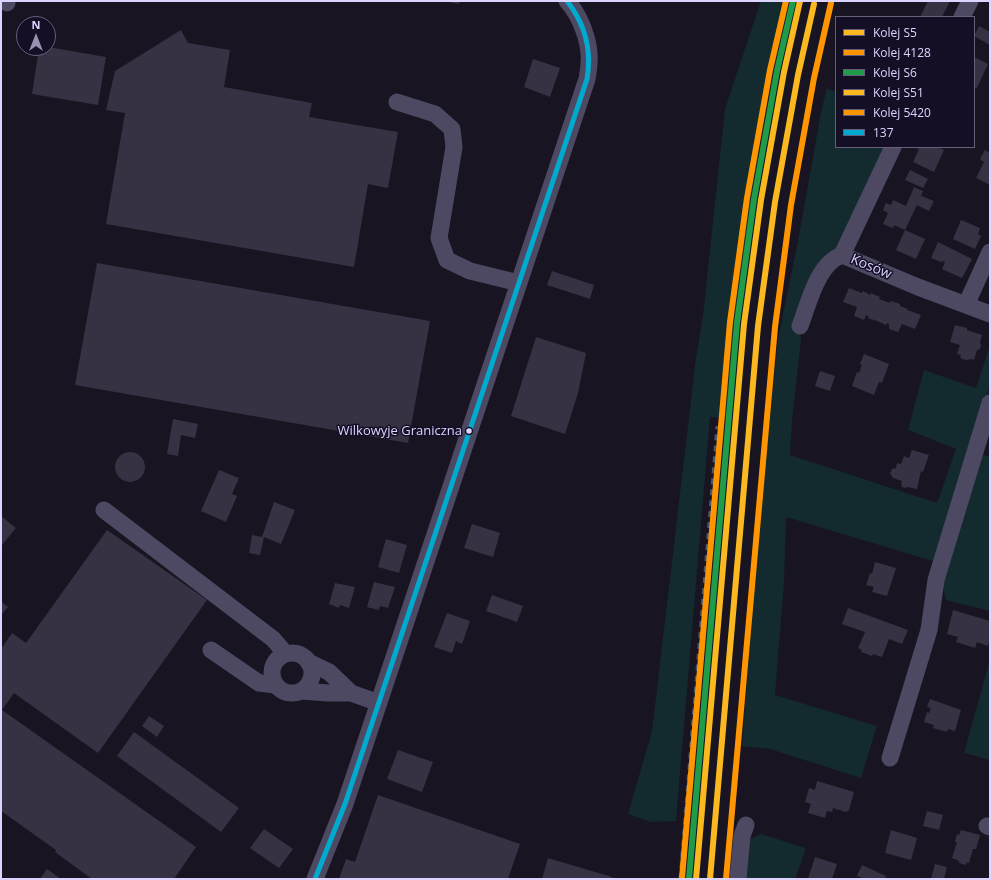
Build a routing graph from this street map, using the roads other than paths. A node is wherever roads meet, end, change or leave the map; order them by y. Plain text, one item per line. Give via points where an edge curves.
1 (567, 1) edge
2 (970, 1) edge
3 (962, 16) edge
4 (397, 102) dead end
5 (893, 148) edge
6 (990, 252) edge
7 (842, 255) junction
8 (519, 283) junction
9 (966, 305) junction
10 (990, 314) edge
11 (800, 326) dead end
12 (990, 403) edge
13 (104, 510) dead end
14 (210, 650) dead end
15 (286, 654) junction
16 (308, 662) junction
17 (276, 685) junction
18 (301, 690) junction
19 (350, 693) junction
20 (379, 703) junction
21 (890, 758) dead end
22 (746, 825) dead end
23 (315, 879) edge
24 (738, 879) edge

1 - 8 street via 581,22 590,62 587,79
2 - 3 street
4 - 8 street via 435,114 452,129 454,147 439,238 448,260 470,271
5 - 7 street, Kosów
6 - 9 street
7 - 9 street, Kosów
7 - 11 street via 829,262 822,271
8 - 20 street
9 - 10 street, Kosów
12 - 21 street via 936,580 929,630
13 - 15 street via 273,639
14 - 17 street via 259,683
15 - 16 street via 298,654
15 - 17 street via 273,666 273,679
16 - 18 street via 312,674
16 - 19 street via 329,672
17 - 18 street via 288,692 295,693
18 - 19 street
19 - 20 street
20 - 23 street via 345,804
22 - 24 street via 742,836

